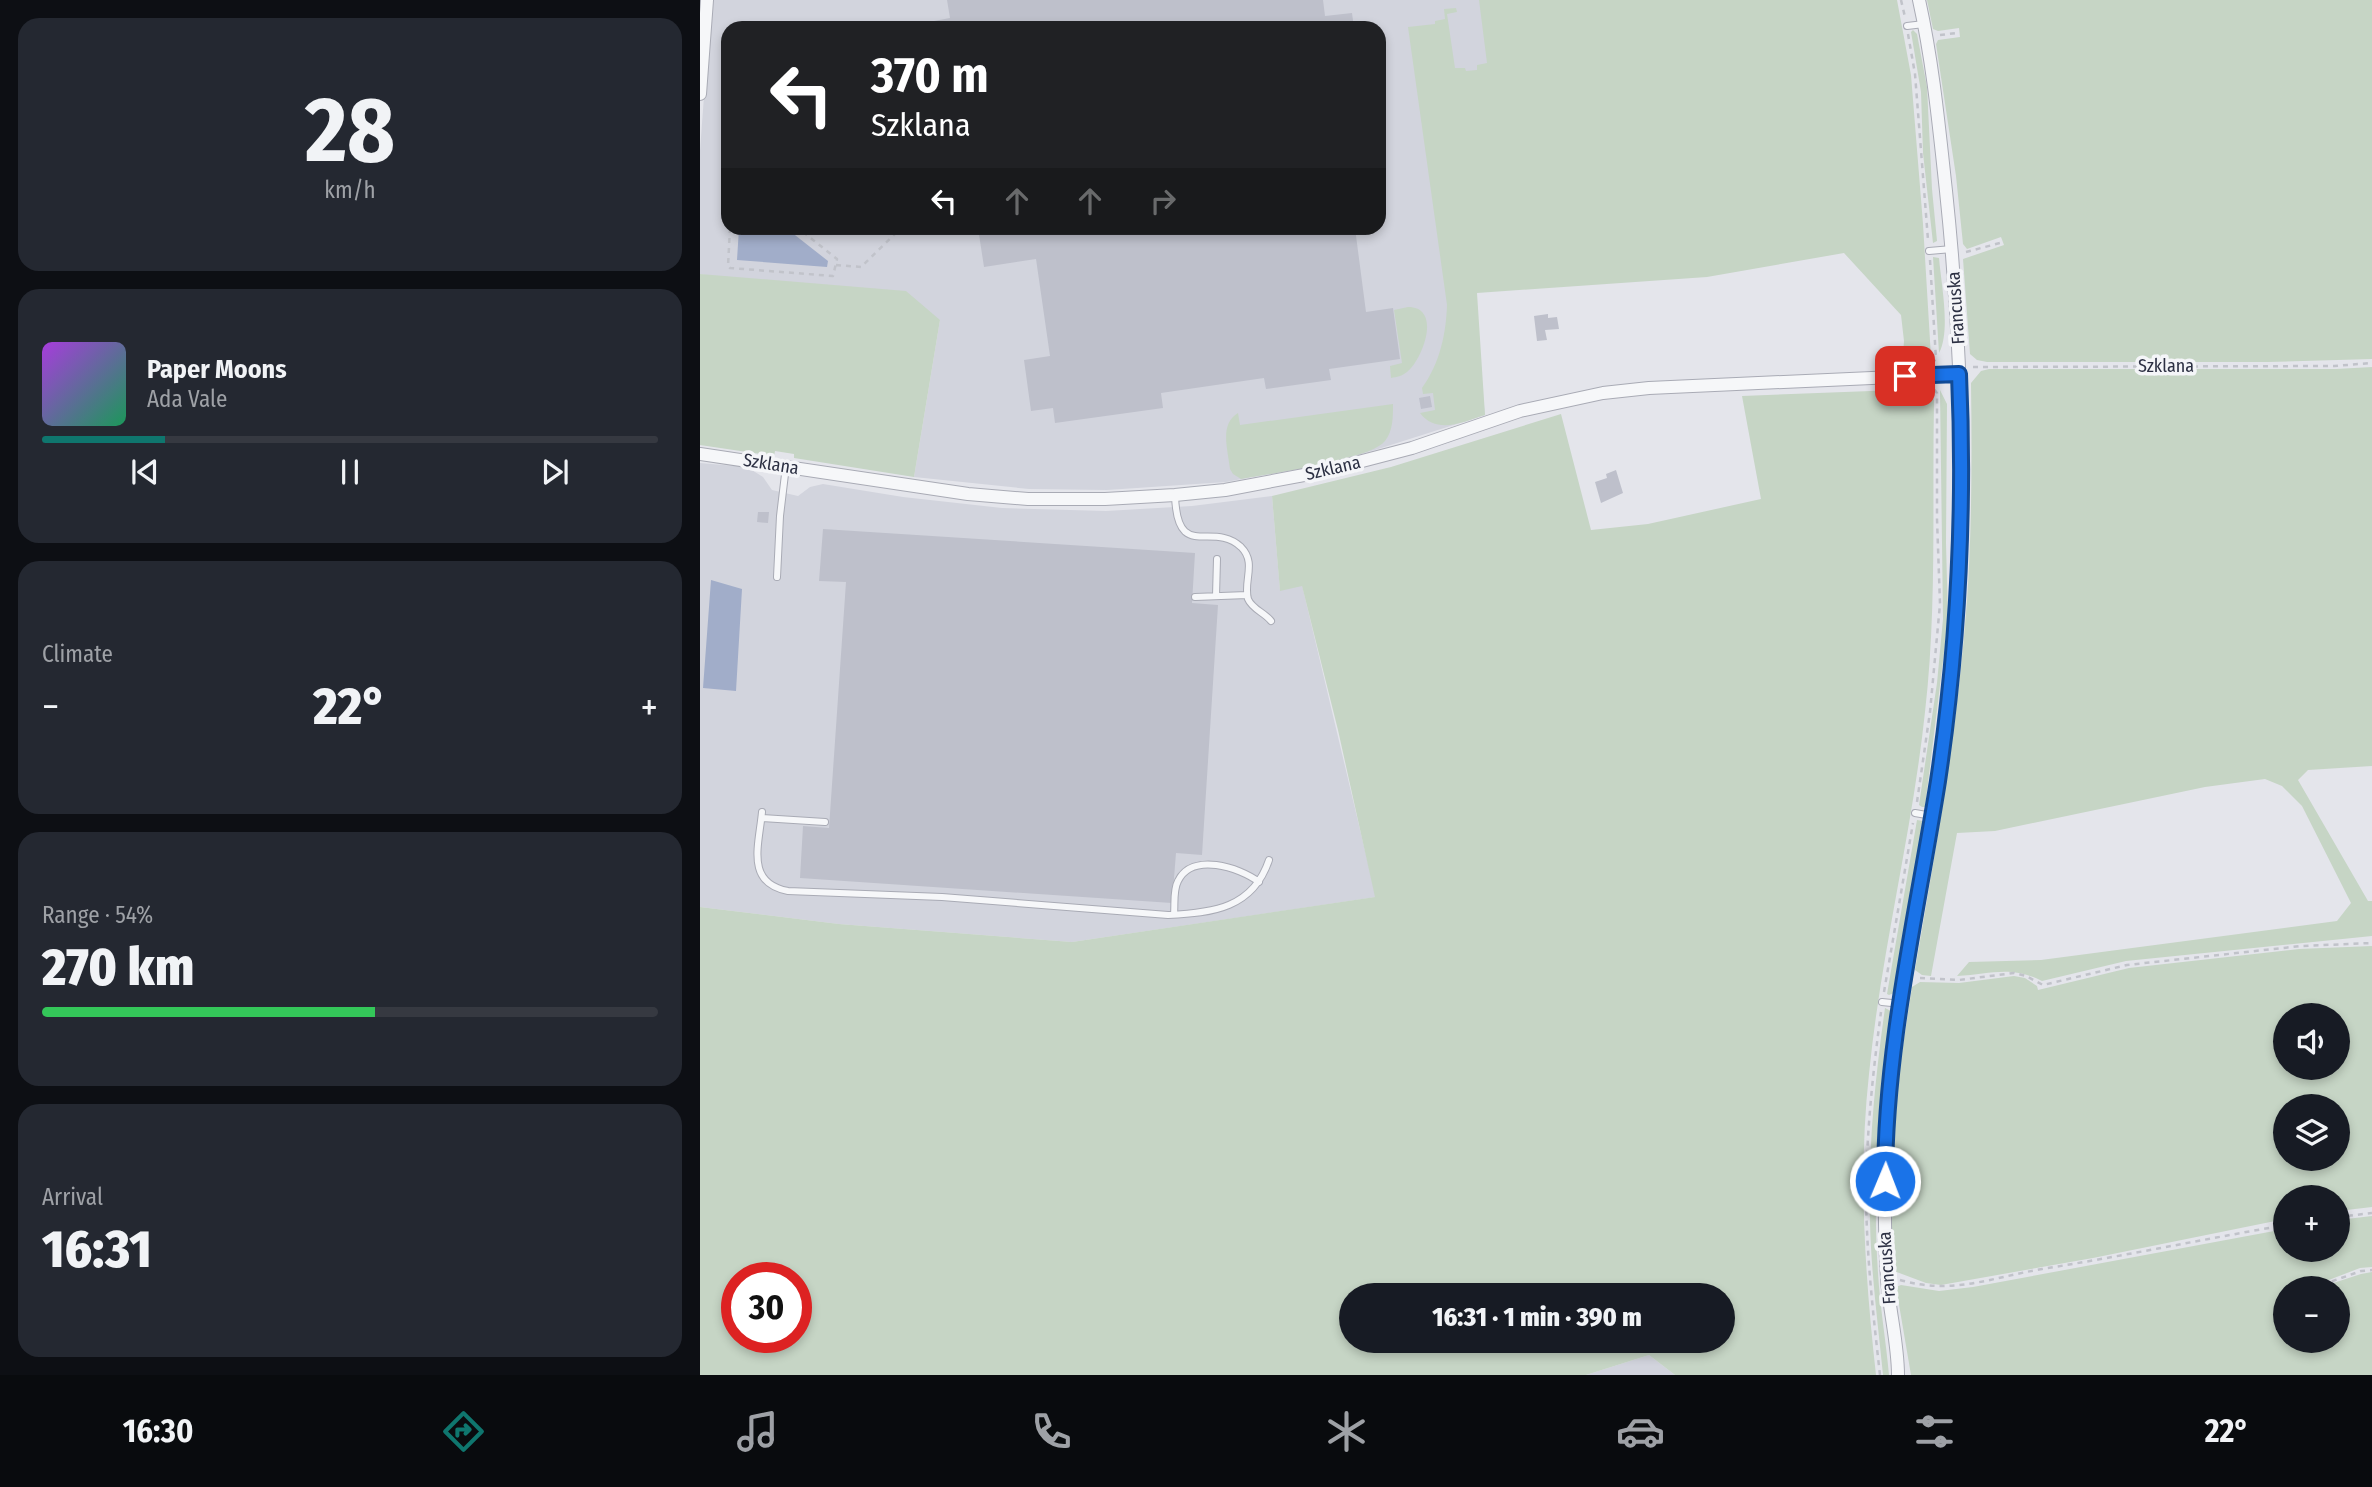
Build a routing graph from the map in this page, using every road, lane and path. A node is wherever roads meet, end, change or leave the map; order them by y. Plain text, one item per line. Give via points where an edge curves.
1 (707, 0) edge
2 (1900, 0) edge
3 (1919, 0) edge
4 (1924, 23) junction
5 (1906, 26) junction
6 (1957, 33) dead end
7 (1926, 37) junction
8 (700, 94) edge
9 (730, 235) edge
10 (807, 235) edge
11 (893, 235) edge
12 (2000, 243) dead end
13 (1929, 251) junction
14 (1952, 251) junction
15 (836, 265) junction
16 (2372, 363) edge
17 (1959, 371) junction
18 (1928, 375) junction
19 (700, 454) edge
20 (786, 466) junction
21 (1175, 495) junction
22 (1217, 559) dead end
23 (777, 577) dead end
24 (1247, 595) junction
25 (1216, 596) junction
26 (1195, 597) dead end
27 (1271, 621) dead end
28 (1915, 813) junction
29 (1932, 816) junction
30 (825, 822) dead end
31 (1269, 860) dead end
32 (1259, 882) junction
33 (1174, 914) junction
34 (2372, 943) edge
35 (1905, 977) junction
36 (1882, 1002) junction
37 (1901, 1004) junction
38 (2372, 1213) edge
39 (2350, 1216) edge
40 (2273, 1227) edge
41 (2372, 1270) edge
42 (2347, 1276) edge
43 (1887, 1279) junction
44 (1899, 1373) edge
45 (1880, 1375) edge

1 - 8 street
2 - 5 path
3 - 4 street, Francuska
4 - 5 lane
4 - 7 street, Francuska
5 - 13 path via 1915,74
6 - 7 path
7 - 14 street, Francuska
9 - 15 path via 730,268 834,276
10 - 15 path via 837,259
11 - 15 path via 861,267
12 - 14 path
13 - 14 lane
13 - 18 path via 1936,359 1928,364
14 - 17 street, Francuska
16 - 17 path, Szklana
17 - 18 street, Szklana
17 - 29 street, Francuska via 1957,605
18 - 21 street, Szklana via 1603,393 1520,411 1412,448 1320,472
18 - 28 path via 1929,387 1937,393 1940,604
19 - 20 street, Szklana
20 - 21 street, Szklana via 1028,499
20 - 23 lane
21 - 24 lane via 1178,522 1186,532 1225,539 1243,549 1250,565
22 - 25 lane
24 - 25 lane
24 - 27 lane
25 - 26 lane
28 - 29 lane
28 - 36 path
29 - 35 street, Francuska
30 - 33 lane via 762,815 761,877 776,889
31 - 32 lane
32 - 33 lane via 1240,901 1220,909
32 - 33 lane via 1241,871 1196,864 1176,883
34 - 35 path via 2127,965 2043,985 2014,973 1959,980
35 - 37 street, Francuska
36 - 37 lane
36 - 45 path via 1868,1122 1866,1188
37 - 43 street, Francuska via 1885,1154
38 - 39 path
40 - 43 path via 1972,1284 1940,1288
41 - 42 path
43 - 44 street, Francuska

